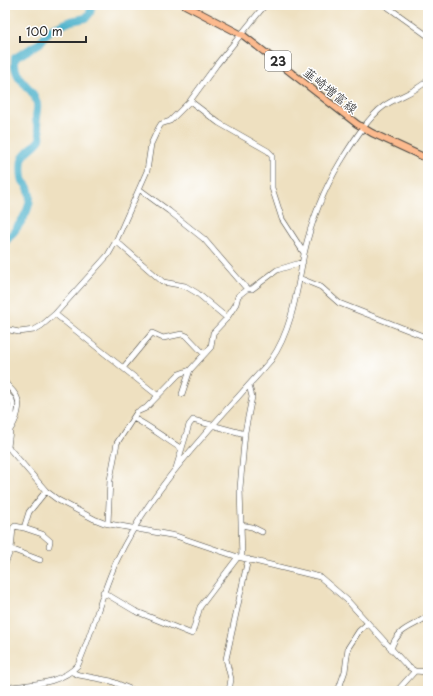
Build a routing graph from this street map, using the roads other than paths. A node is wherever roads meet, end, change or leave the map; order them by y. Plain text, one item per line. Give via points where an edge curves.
1 (185, 5) edge
2 (265, 5) edge
3 (385, 5) edge
4 (242, 35) junction
5 (428, 36) edge
6 (428, 80) edge
7 (190, 101) junction
8 (364, 129) junction
9 (428, 159) edge
10 (139, 189) junction
11 (116, 241) junction
12 (304, 253) junction
13 (303, 262) junction
14 (300, 278) junction
15 (247, 289) junction
16 (55, 314) junction
17 (227, 318) junction
18 (5, 329) edge
19 (428, 338) edge
20 (204, 354) junction
21 (123, 368) junction
22 (190, 370) junction
23 (5, 382) edge
24 (249, 385) junction
25 (5, 392) edge
26 (182, 394) dead end
27 (156, 395) junction
28 (133, 418) junction
29 (214, 426) junction
30 (9, 433) junction
31 (245, 434) junction
32 (182, 449) junction
33 (175, 471) junction
34 (46, 491) junction
35 (108, 523) junction
36 (241, 525) junction
37 (24, 528) junction
38 (134, 528) junction
39 (262, 532) dead end
40 (49, 546) dead end
41 (11, 549) junction
42 (240, 558) junction
43 (248, 559) junction
44 (40, 560) dead end
45 (5, 564) edge
46 (103, 592) junction
47 (428, 616) edge
48 (368, 623) junction
49 (391, 649) junction
50 (415, 671) junction
51 (72, 672) junction
52 (428, 672) edge
53 (5, 688) edge
54 (130, 690) edge
55 (135, 691) edge
56 (229, 691) edge
57 (338, 691) edge
58 (397, 691) edge

1 - 4 main road, 韮崎増富線 / 23
2 - 4 street
3 - 5 street
4 - 7 street
4 - 8 main road, 韮崎増富線 / 23
6 - 8 street via 411,94 380,109
7 - 10 street via 158,129 151,144 147,171
7 - 12 street via 219,123 272,155 272,188 282,219
8 - 9 main road, 韮崎増富線 / 23
8 - 12 street via 333,176 312,225
10 - 11 street
10 - 15 street via 204,239
11 - 16 street via 108,255
11 - 17 street via 163,282 184,286
12 - 13 street
13 - 14 street
13 - 15 street via 277,270 252,289
14 - 19 street via 321,287 339,303
14 - 24 street via 288,326 280,345 271,360
15 - 17 street via 238,296
16 - 18 street via 34,330 19,332
16 - 21 street
17 - 20 street via 213,334 210,346
20 - 21 street via 187,336 182,334 163,338 152,333
20 - 22 street
21 - 27 street
22 - 26 street
22 - 27 street via 179,374
23 - 30 street via 16,394 18,405 15,423
24 - 29 street
24 - 31 street via 252,397
25 - 30 street via 13,405
27 - 28 street via 146,408 137,412
28 - 32 street
28 - 35 street via 115,449 110,480
29 - 31 street
29 - 32 street via 193,420
29 - 33 street
30 - 34 street via 10,450
31 - 36 street via 240,488
32 - 33 street
33 - 38 street via 148,505
34 - 35 street via 78,511
34 - 37 street via 29,512
35 - 38 street
36 - 39 street
36 - 42 street
37 - 40 street via 48,538
37 - 41 street via 13,528
38 - 42 street via 176,536
38 - 46 street via 117,558
41 - 44 street
41 - 45 street
42 - 43 street
42 - 46 street via 200,607 192,634 135,611
43 - 48 street via 320,577
43 - 56 street via 226,659 231,679
46 - 51 street via 82,657
47 - 49 street via 401,631 394,638
48 - 49 street
48 - 57 street via 359,631 348,648 345,671
49 - 50 street
50 - 52 street
50 - 58 street
51 - 53 street via 61,679
51 - 54 street via 80,676 112,681
54 - 55 street

